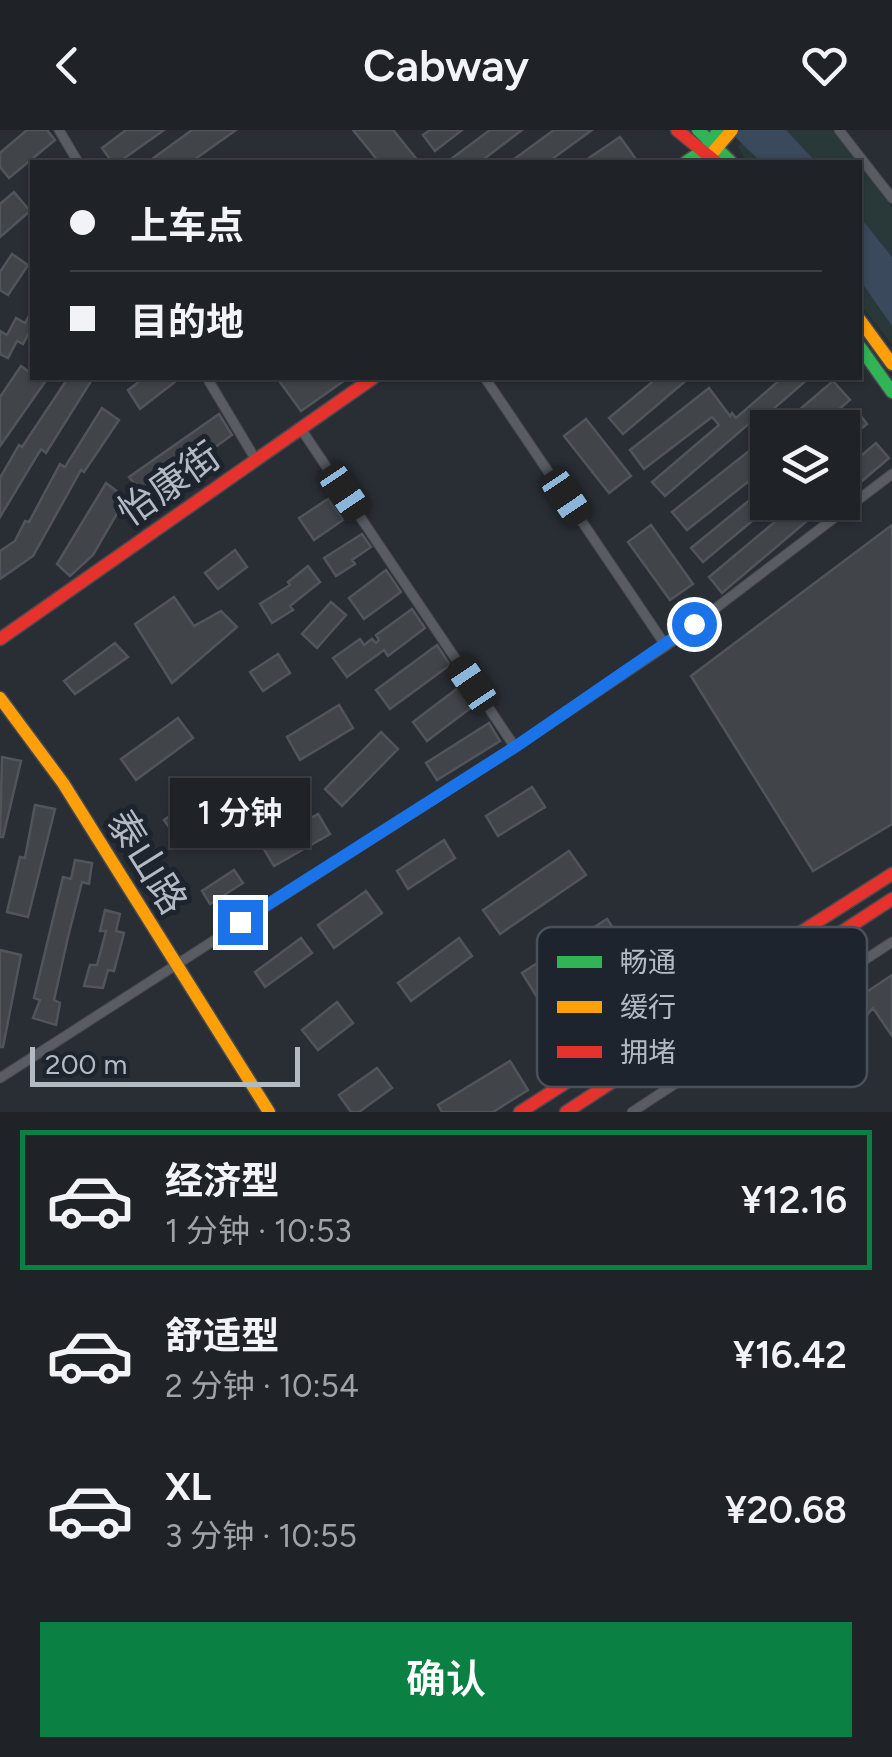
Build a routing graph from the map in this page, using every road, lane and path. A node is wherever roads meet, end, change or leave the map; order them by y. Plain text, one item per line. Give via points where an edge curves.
1 (59, 130) edge
2 (678, 130) edge
3 (838, 130) edge
4 (715, 141) edge
5 (77, 160) edge
6 (689, 160) edge
7 (862, 160) edge
8 (862, 160) edge
9 (892, 198) edge
10 (862, 323) edge
11 (862, 350) edge
12 (892, 364) edge
13 (207, 380) edge
14 (370, 380) edge
15 (487, 380) edge
16 (892, 392) edge
17 (300, 428) junction
18 (256, 460) junction
19 (892, 474) edge
20 (0, 639) edge
21 (666, 646) junction
22 (0, 698) edge
23 (515, 747) junction
24 (892, 874) edge
25 (892, 899) edge
26 (809, 927) edge
27 (849, 927) edge
28 (892, 942) edge
29 (867, 958) edge
30 (176, 964) junction
31 (0, 1078) edge
32 (559, 1087) edge
33 (604, 1087) edge
34 (670, 1087) edge
35 (269, 1112) edge
36 (520, 1112) edge
37 (566, 1112) edge
38 (632, 1112) edge

1 - 5 street
2 - 4 main road
3 - 8 street
4 - 6 main road
7 - 9 street
10 - 12 main road
11 - 16 main road
13 - 18 street
14 - 17 main road, 怡康街
15 - 21 street
17 - 18 main road, 怡康街
17 - 23 street
18 - 20 main road, 怡康街
19 - 21 street
21 - 23 street
22 - 30 main road, 泰山路 via 63,784
23 - 30 street
24 - 26 main road
25 - 27 main road
28 - 29 street
30 - 31 street
30 - 35 main road, 泰山路
32 - 36 main road
33 - 37 main road
34 - 38 street

